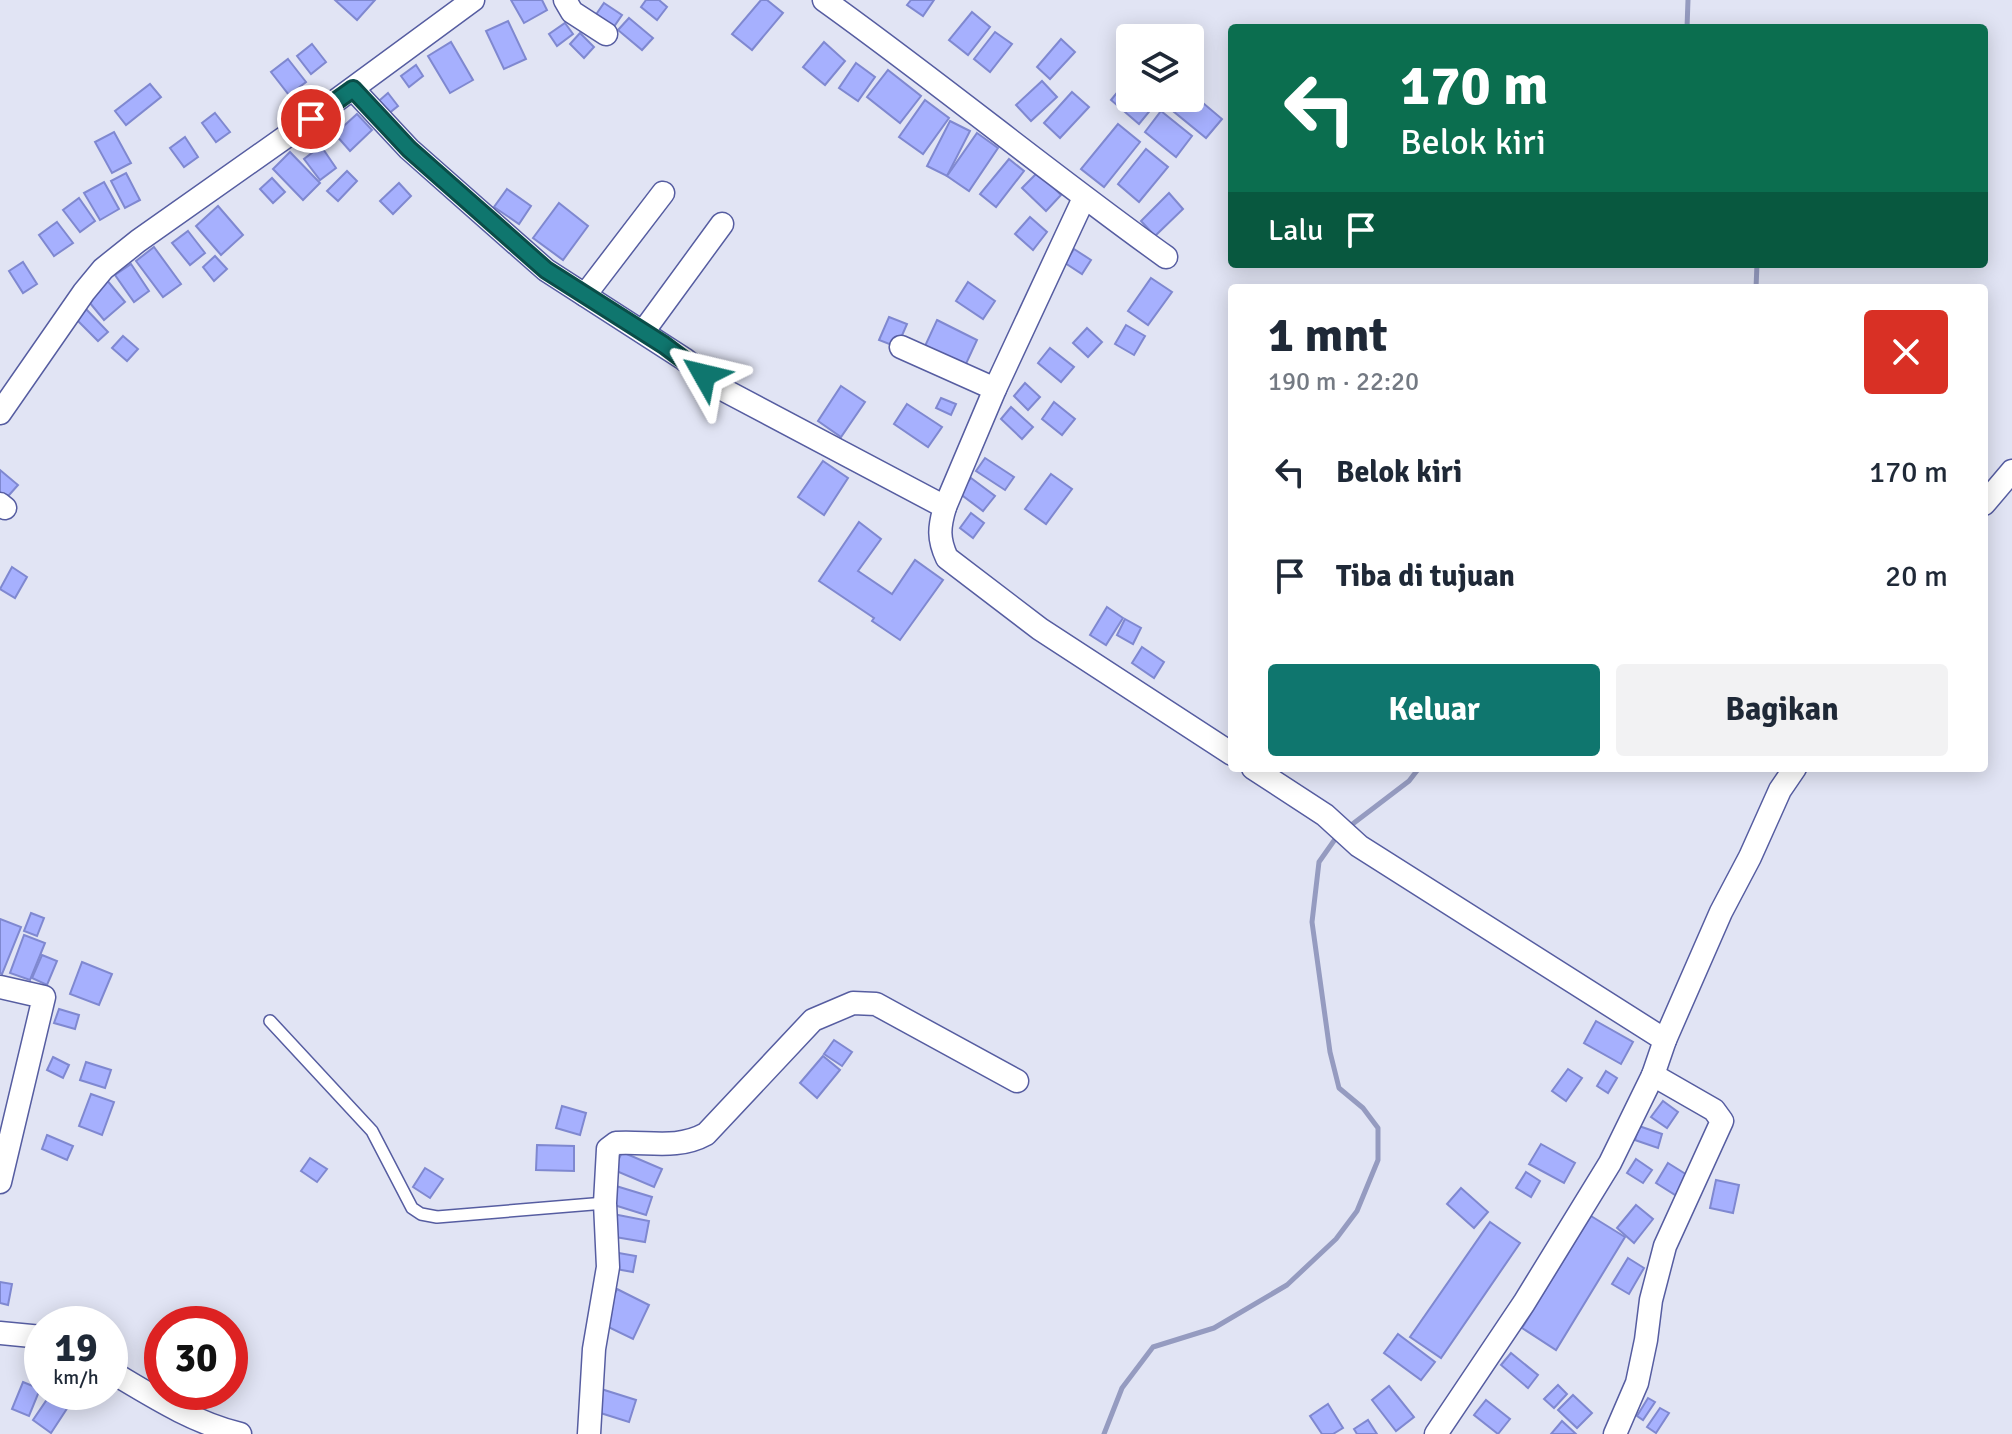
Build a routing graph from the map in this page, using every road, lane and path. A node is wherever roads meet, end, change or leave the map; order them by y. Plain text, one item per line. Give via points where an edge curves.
1 (473, 0) edge
2 (565, 0) edge
3 (824, 0) edge
4 (606, 34) dead end
5 (353, 89) junction
6 (663, 193) dead end
7 (1084, 198) junction
8 (722, 224) dead end
9 (1166, 257) dead end
10 (585, 295) junction
11 (643, 332) junction
12 (901, 347) dead end
13 (995, 389) junction
14 (0, 413) edge
15 (2012, 471) edge
16 (1988, 499) edge
17 (945, 507) junction
18 (1228, 751) edge
19 (1259, 772) edge
20 (1792, 772) edge
21 (0, 987) edge
22 (270, 1021) dead end
23 (1665, 1040) junction
24 (1653, 1075) junction
25 (1017, 1081) dead end
26 (0, 1182) edge
27 (605, 1203) junction
28 (0, 1333) edge
29 (24, 1335) edge
30 (128, 1382) edge
31 (240, 1434) edge
32 (589, 1434) edge
33 (1436, 1434) edge
34 (1615, 1434) edge

1 - 5 street
2 - 4 street via 572,12
3 - 7 street
5 - 10 street via 409,149 546,270
5 - 14 street via 103,269
6 - 10 street
7 - 9 street
7 - 13 street
8 - 11 street
10 - 11 street
11 - 17 street via 735,396
12 - 13 street
13 - 17 street
15 - 16 street
17 - 18 street via 939,542 947,558 1040,629
19 - 23 street via 1325,815 1359,846
20 - 23 street via 1721,912
21 - 26 street via 44,997
22 - 27 lane via 372,1131 403,1195 421,1214
23 - 24 street
24 - 33 street via 1587,1203
24 - 34 street via 1714,1110 1722,1121 1665,1246 1637,1383
25 - 27 street via 876,1004 853,1003 813,1020 706,1134 692,1142 616,1143 608,1149
27 - 32 street via 608,1267 594,1349
28 - 29 street
30 - 31 street via 179,1412

